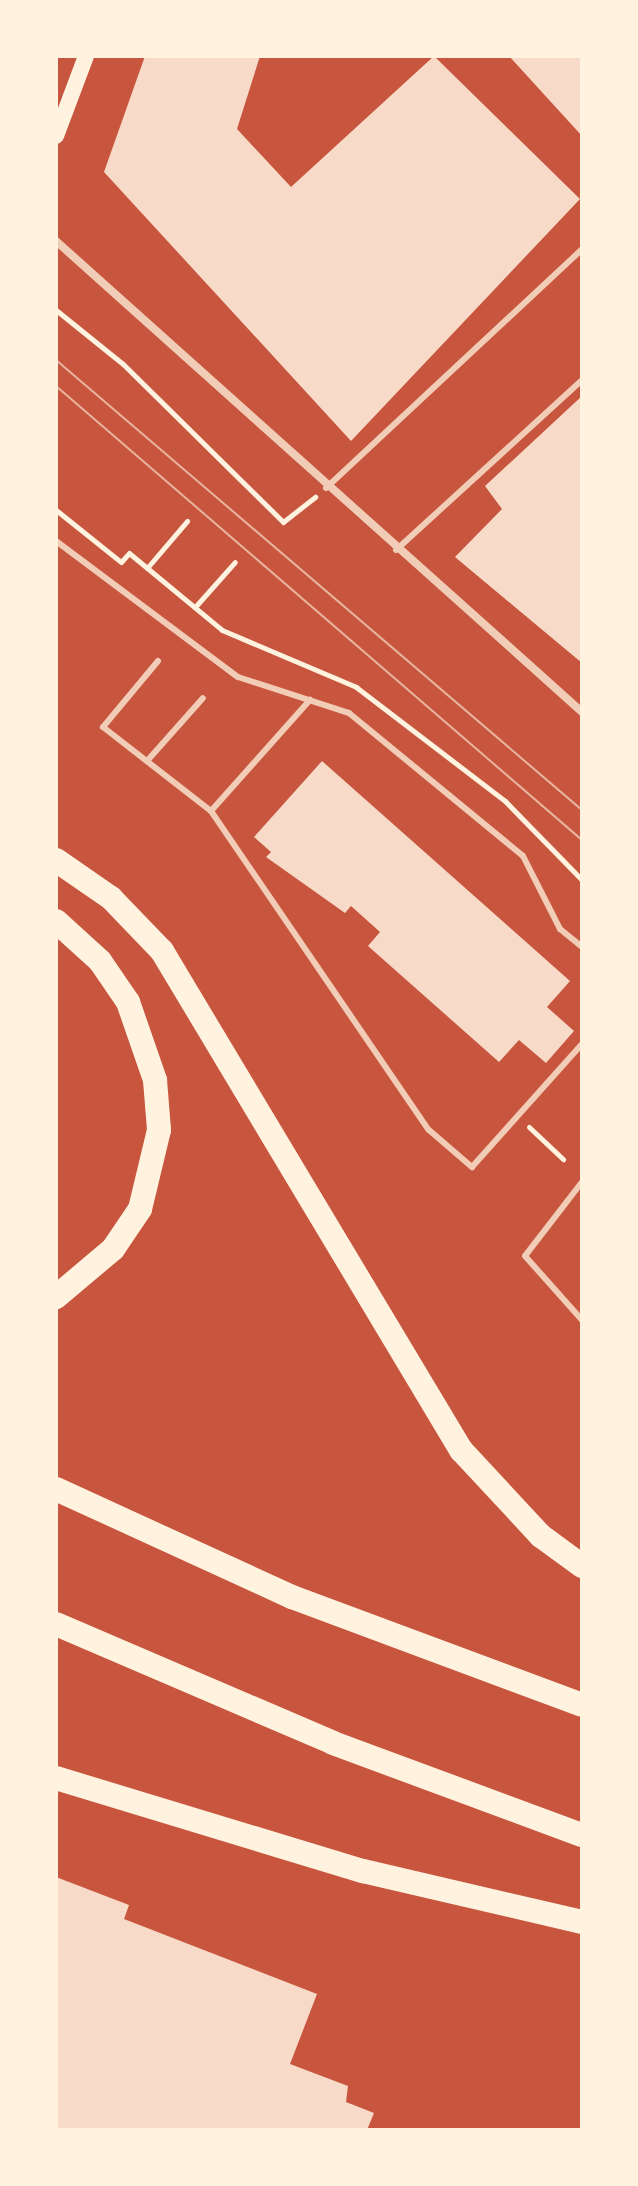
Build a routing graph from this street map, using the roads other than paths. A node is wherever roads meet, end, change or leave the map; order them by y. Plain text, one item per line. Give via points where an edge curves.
1 (86, 56) edge
2 (56, 136) edge
3 (56, 241) edge
4 (582, 249) edge
5 (582, 380) edge
6 (326, 488) junction
7 (56, 541) edge
8 (396, 550) junction
9 (158, 661) dead end
10 (203, 698) dead end
11 (310, 700) junction
12 (582, 712) edge
13 (147, 761) junction
14 (211, 811) junction
15 (56, 860) edge
16 (56, 921) edge
17 (582, 947) edge
18 (582, 1044) edge
19 (582, 1182) edge
20 (56, 1297) edge
21 (582, 1320) edge
22 (56, 1489) edge
23 (582, 1566) edge
24 (56, 1624) edge
25 (582, 1705) edge
26 (56, 1778) edge
27 (582, 1835) edge
28 (582, 1922) edge

1 - 2 main road
3 - 6 street
4 - 6 lane
5 - 8 lane
6 - 8 street
7 - 11 lane via 238,677
8 - 12 street
9 - 13 lane via 103,727
10 - 13 lane
11 - 14 lane
11 - 17 lane via 349,713 523,856 560,929
13 - 14 lane
14 - 18 lane via 429,1130 472,1167
15 - 23 highway via 111,898 162,951 461,1450 541,1536
16 - 20 highway via 100,961 128,1002 155,1080 159,1130 140,1209 113,1249
19 - 21 lane via 525,1256
22 - 25 highway via 292,1597
24 - 27 highway via 333,1743
26 - 28 highway via 363,1871

